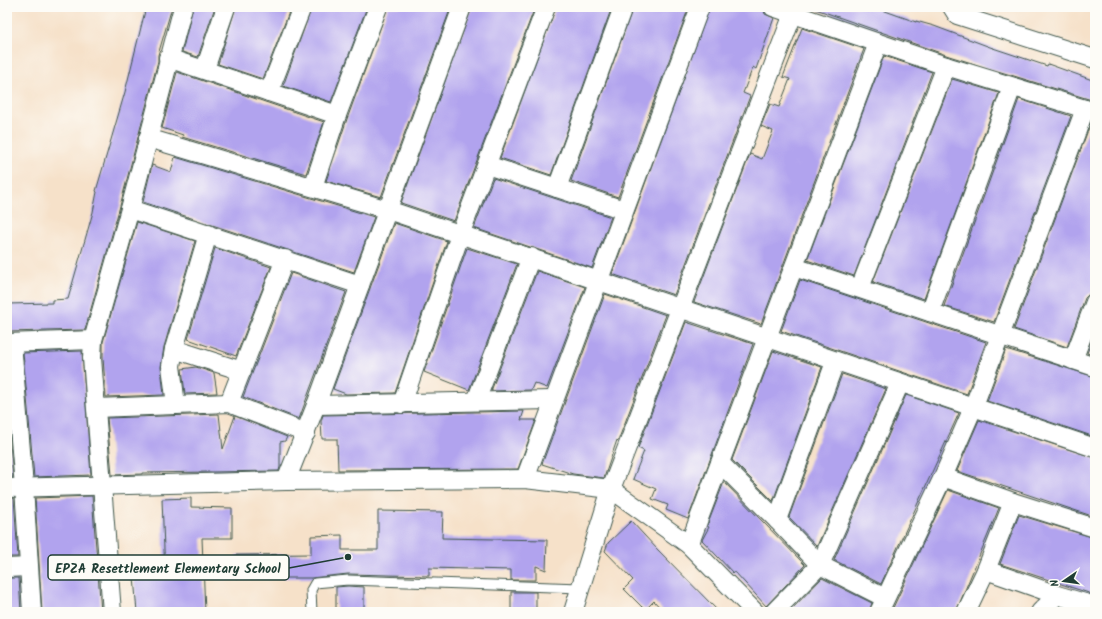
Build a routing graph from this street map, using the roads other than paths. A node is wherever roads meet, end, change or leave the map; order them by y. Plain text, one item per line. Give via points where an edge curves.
1 (182, 7) edge
2 (226, 7) edge
3 (302, 7) edge
4 (378, 7) edge
5 (462, 7) edge
6 (546, 7) edge
7 (623, 7) edge
8 (700, 7) edge
9 (773, 7) edge
10 (952, 7) edge
11 (793, 14) junction
12 (878, 43) junction
13 (168, 58) junction
14 (1095, 59) edge
15 (946, 66) junction
16 (205, 69) junction
17 (1012, 87) junction
18 (269, 92) junction
19 (1090, 110) edge
20 (337, 115) junction
21 (148, 138) junction
22 (487, 165) junction
23 (313, 187) junction
24 (556, 188) junction
25 (130, 209) junction
26 (388, 210) junction
27 (624, 210) junction
28 (208, 234) junction
29 (460, 234) junction
30 (531, 257) junction
31 (285, 259) junction
32 (794, 267) junction
33 (598, 281) junction
34 (360, 285) junction
35 (860, 288) junction
36 (1095, 302) edge
37 (680, 309) junction
38 (930, 312) junction
39 (1000, 336) junction
40 (767, 338) junction
41 (93, 340) junction
42 (10, 343) edge
43 (174, 350) junction
44 (1073, 360) junction
45 (835, 362) junction
46 (1095, 367) edge
47 (242, 370) junction
48 (900, 384) junction
49 (552, 400) junction
50 (476, 401) junction
51 (229, 403) junction
52 (402, 404) junction
53 (316, 405) junction
54 (176, 406) junction
55 (96, 408) junction
56 (973, 408) junction
57 (12, 409) edge
58 (306, 433) junction
59 (1095, 448) edge
60 (720, 463) junction
61 (943, 477) junction
62 (525, 479) junction
63 (286, 481) junction
64 (102, 486) junction
65 (16, 487) edge
66 (611, 489) junction
67 (1013, 502) junction
68 (777, 520) junction
69 (1095, 528) edge
70 (689, 545) junction
71 (820, 565) junction
72 (28, 567) junction
73 (7, 568) edge
74 (986, 570) junction
75 (580, 588) junction
76 (1057, 595) junction
77 (882, 605) edge
78 (1095, 606) edge
79 (32, 612) edge
80 (112, 612) edge
81 (312, 612) edge
82 (573, 612) edge
83 (755, 612) edge
84 (774, 612) edge
85 (966, 612) edge
86 (1040, 612) edge

1 - 13 street
2 - 16 street
3 - 18 street
4 - 20 street
5 - 26 street
6 - 22 street
7 - 24 street
8 - 27 street
9 - 11 street
10 - 14 street via 957,15
11 - 12 street
11 - 37 street
12 - 15 street
12 - 32 street
13 - 16 street
13 - 21 street
15 - 17 street
15 - 35 street
16 - 18 street
17 - 19 street
17 - 38 street
18 - 20 street
19 - 39 street
20 - 23 street
21 - 23 street
21 - 25 street
22 - 24 street
22 - 29 street
23 - 26 street
24 - 27 street
25 - 28 street
25 - 41 street
26 - 29 street
26 - 34 street
27 - 33 street
28 - 31 street
28 - 43 street
29 - 30 street
29 - 52 street
30 - 33 street
30 - 50 street
31 - 34 street
31 - 47 street
32 - 35 street
32 - 40 street
33 - 37 street
33 - 49 street
34 - 53 street
35 - 38 street
36 - 44 street
37 - 40 street
37 - 66 street
38 - 39 street
39 - 44 street
39 - 56 street
40 - 45 street
40 - 60 street
41 - 42 street
41 - 55 street
42 - 57 street
43 - 47 street
43 - 54 street via 171,366
44 - 46 street
45 - 48 street
45 - 68 street
47 - 51 street
48 - 56 street
48 - 71 street
49 - 50 street
49 - 62 street
50 - 52 street
51 - 54 street
51 - 58 street
52 - 53 street
53 - 58 street
54 - 55 street
55 - 64 street
56 - 59 street
56 - 61 street
57 - 65 street
58 - 63 street
60 - 68 street
60 - 70 street
61 - 67 street
61 - 77 street
62 - 63 street
62 - 66 street
63 - 64 street
64 - 65 street
64 - 80 street
65 - 72 street
66 - 70 street
66 - 75 street
67 - 69 street
67 - 74 street
68 - 71 street
70 - 83 street
71 - 77 street
71 - 84 street
72 - 73 street
72 - 79 street
74 - 76 street
74 - 85 street
75 - 81 lane via 348,580 315,583 310,590
75 - 82 street
76 - 78 street
76 - 86 street

